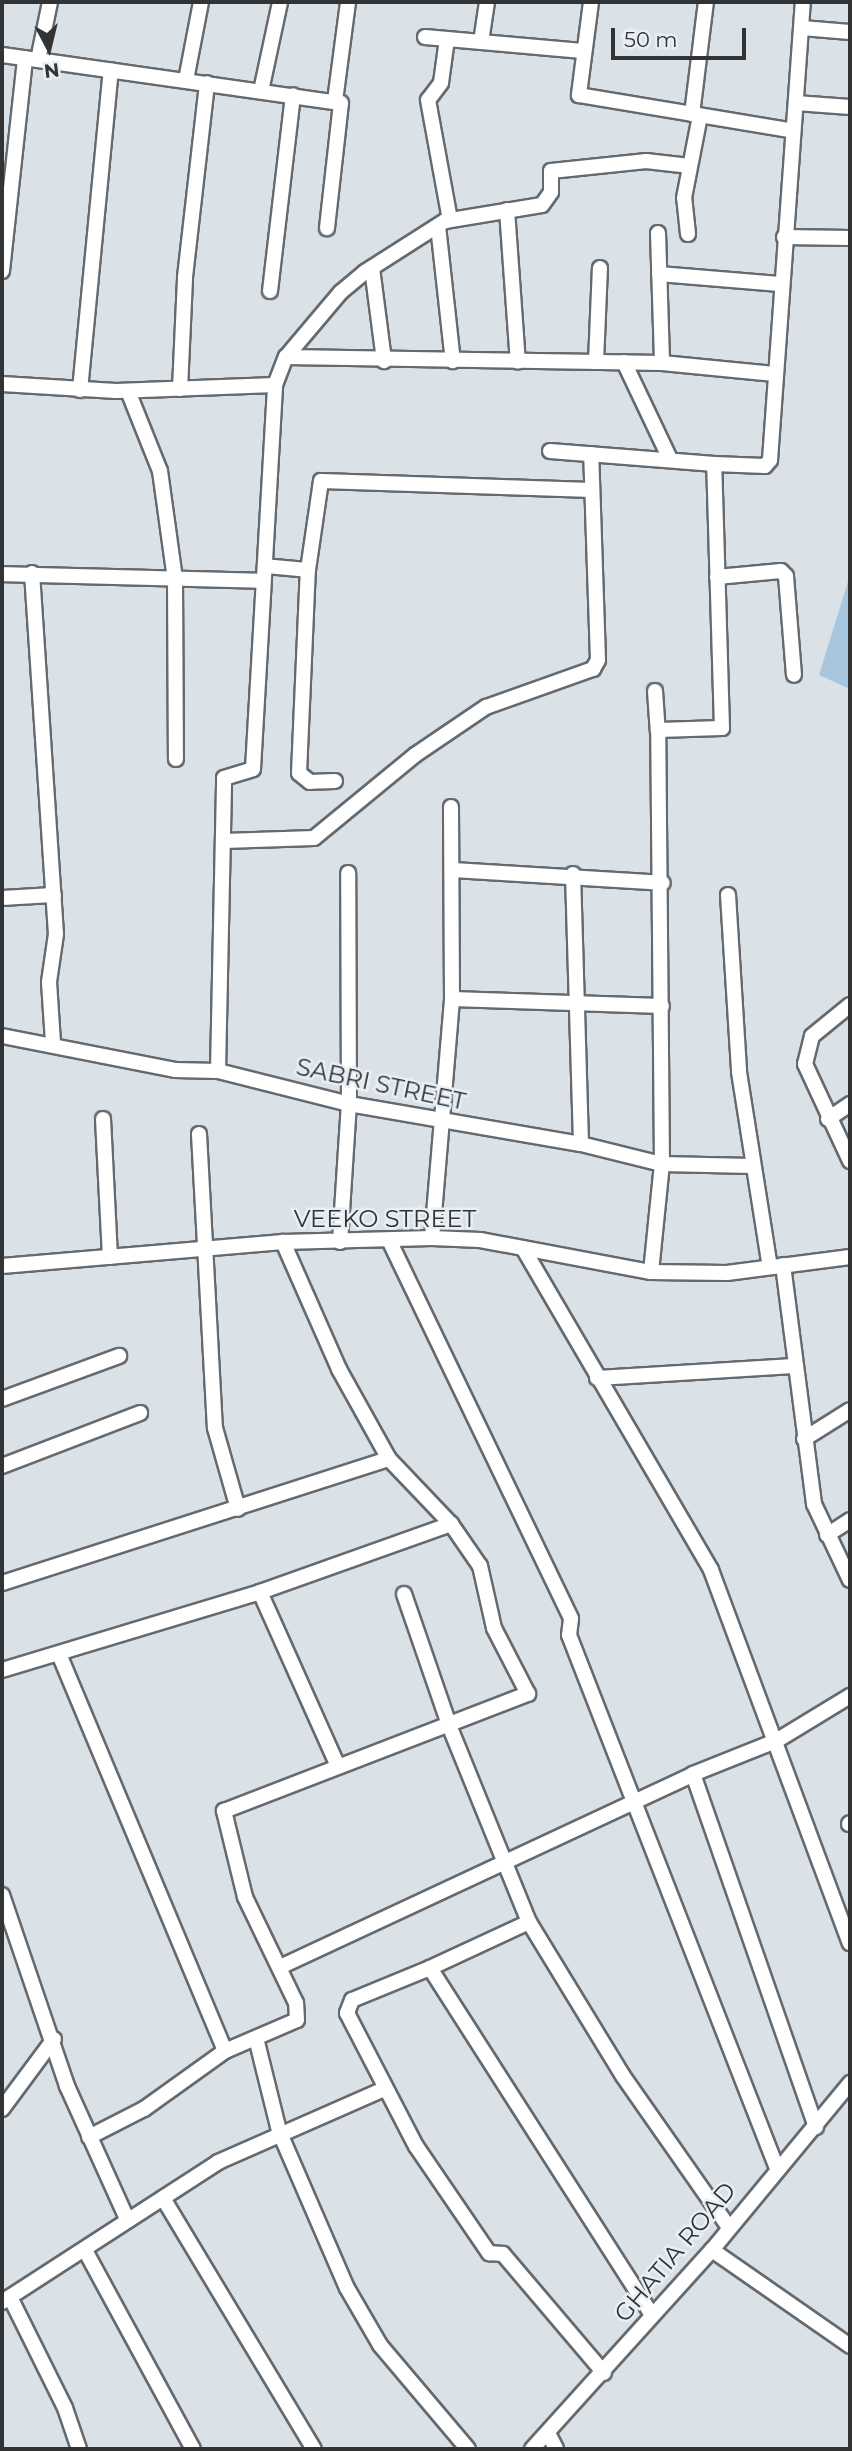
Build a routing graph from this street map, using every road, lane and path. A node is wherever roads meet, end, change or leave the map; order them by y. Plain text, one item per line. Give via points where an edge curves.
1 (50, 2) edge
2 (201, 2) edge
3 (280, 2) edge
4 (348, 2) edge
5 (486, 2) edge
6 (591, 2) edge
7 (706, 2) edge
8 (803, 2) edge
9 (802, 28) junction
10 (850, 32) edge
11 (425, 37) dead end
12 (447, 38) junction
13 (481, 42) junction
14 (582, 51) junction
15 (2, 55) edge
16 (31, 59) junction
17 (111, 70) junction
18 (186, 80) junction
19 (207, 83) junction
20 (261, 91) junction
21 (293, 95) junction
22 (335, 101) junction
23 (796, 103) junction
24 (850, 107) edge
25 (696, 115) junction
26 (793, 131) junction
27 (690, 166) junction
28 (508, 210) junction
29 (444, 223) junction
30 (327, 228) dead end
31 (658, 233) dead end
32 (688, 234) dead end
33 (785, 237) junction
34 (850, 238) edge
35 (372, 268) junction
36 (600, 268) dead end
37 (2, 271) edge
38 (659, 274) junction
39 (780, 284) junction
40 (270, 292) dead end
41 (286, 357) junction
42 (384, 360) junction
43 (453, 361) junction
44 (518, 362) junction
45 (596, 362) junction
46 (624, 362) junction
47 (662, 363) junction
48 (774, 374) junction
49 (2, 384) edge
50 (275, 385) junction
51 (180, 389) junction
52 (80, 390) junction
53 (128, 391) junction
54 (550, 451) dead end
55 (591, 454) junction
56 (670, 459) junction
57 (714, 464) junction
58 (592, 490) junction
59 (308, 570) junction
60 (33, 573) junction
61 (264, 574) junction
62 (2, 575) edge
63 (717, 577) junction
64 (175, 579) junction
65 (794, 675) dead end
66 (655, 691) dead end
67 (658, 730) junction
68 (176, 760) dead end
69 (335, 781) dead end
70 (451, 807) dead end
71 (224, 841) junction
72 (452, 870) junction
73 (348, 873) dead end
74 (573, 874) junction
75 (663, 883) junction
76 (54, 895) junction
77 (728, 895) dead end
78 (2, 898) edge
79 (452, 999) junction
80 (574, 1003) junction
81 (850, 1005) edge
82 (662, 1006) junction
83 (2, 1036) edge
84 (53, 1043) junction
85 (218, 1071) junction
86 (349, 1104) junction
87 (850, 1104) edge
88 (103, 1119) dead end
89 (828, 1119) junction
90 (444, 1122) junction
91 (199, 1134) dead end
92 (581, 1144) junction
93 (850, 1161) edge
94 (662, 1164) junction
95 (752, 1166) junction
96 (432, 1238) junction
97 (389, 1240) junction
98 (283, 1242) junction
99 (340, 1242) junction
100 (523, 1248) junction
101 (203, 1249) junction
102 (110, 1257) junction
103 (850, 1257) edge
104 (2, 1266) edge
105 (777, 1266) junction
106 (651, 1272) junction
107 (118, 1356) dead end
108 (796, 1366) junction
109 (597, 1378) junction
110 (2, 1399) edge
111 (850, 1410) edge
112 (140, 1413) dead end
113 (804, 1439) junction
114 (388, 1459) junction
115 (2, 1466) edge
116 (238, 1509) junction
117 (850, 1520) edge
118 (450, 1524) junction
119 (827, 1535) junction
120 (850, 1580) edge
121 (2, 1583) edge
122 (260, 1592) junction
123 (404, 1594) dead end
124 (59, 1654) junction
125 (2, 1670) edge
126 (850, 1696) edge
127 (449, 1725) junction
128 (776, 1741) junction
129 (338, 1766) junction
130 (693, 1774) junction
131 (634, 1800) junction
132 (502, 1866) junction
133 (2, 1895) edge
134 (528, 1922) junction
135 (850, 1943) edge
136 (280, 1966) junction
137 (430, 1968) junction
138 (256, 2038) junction
139 (54, 2039) junction
140 (225, 2051) junction
141 (850, 2083) edge
142 (384, 2090) junction
143 (2, 2109) edge
144 (817, 2127) junction
145 (279, 2132) junction
146 (89, 2137) junction
147 (776, 2166) junction
148 (163, 2198) junction
149 (127, 2218) junction
150 (728, 2226) junction
151 (712, 2250) junction
152 (86, 2252) junction
153 (6, 2299) edge
154 (652, 2315) junction
155 (850, 2346) edge
156 (604, 2373) junction
157 (548, 2433) junction
158 (79, 2449) edge
159 (193, 2449) edge
160 (314, 2449) edge
161 (468, 2449) edge
162 (532, 2449) edge
163 (556, 2449) edge

1 - 16 street
2 - 18 street
3 - 20 street
4 - 22 street
5 - 13 street
6 - 14 street
7 - 25 street
8 - 9 street
9 - 10 street
9 - 23 street
11 - 12 street
12 - 13 street
12 - 29 street via 441,83 428,100
13 - 14 street
14 - 25 street via 579,94
15 - 16 street
16 - 17 street
16 - 37 street
17 - 18 street
17 - 52 street
18 - 19 street
19 - 20 street
19 - 51 street via 185,277
20 - 21 street
21 - 22 street
21 - 40 street
22 - 30 street via 341,103
23 - 24 street
23 - 26 street
25 - 26 street
25 - 27 street
26 - 33 street
27 - 28 street via 646,161 551,171 551,192 542,205
27 - 32 street via 684,198
28 - 29 street
28 - 44 street
29 - 35 street
29 - 43 street
31 - 38 street
33 - 34 street
33 - 39 street
35 - 41 street via 341,292
35 - 42 street
36 - 45 street
38 - 39 street
38 - 47 street
39 - 48 street
41 - 42 street
41 - 50 street
42 - 43 street
43 - 44 street
44 - 45 street
45 - 46 street
46 - 47 street
46 - 56 street
47 - 48 street
48 - 57 street via 770,460 765,466
49 - 52 street
50 - 51 street
50 - 61 street
51 - 53 street
52 - 53 street
53 - 64 street via 160,471
54 - 55 street
55 - 56 street
55 - 58 street
56 - 57 street
57 - 63 street
58 - 59 street via 321,481
58 - 71 street via 598,660 593,669 486,707 415,755 314,838
59 - 61 street
59 - 69 street via 299,773 310,782
60 - 62 street
60 - 64 street
60 - 76 street via 39,744
61 - 64 street
61 - 71 street via 253,769 224,778
63 - 65 street via 781,571 786,576
63 - 67 street via 722,728
64 - 68 street
66 - 67 street
67 - 75 street
70 - 72 street
71 - 85 street
72 - 74 street
72 - 79 street
73 - 86 street
74 - 75 street
74 - 80 street
75 - 82 street
76 - 78 street
76 - 84 street via 49,982
77 - 95 street via 739,1072
79 - 80 street
79 - 90 street
80 - 82 street
80 - 92 street
81 - 89 street via 819,1029 806,1050 812,1089
82 - 94 street
83 - 84 street, SABRI STREET
84 - 85 street, SABRI STREET via 175,1070
85 - 86 street, SABRI STREET
86 - 90 street, SABRI STREET
86 - 99 street
87 - 89 street
88 - 102 street
89 - 93 street
90 - 92 street, SABRI STREET
90 - 96 street
91 - 101 street
92 - 94 street, SABRI STREET
94 - 95 street, SABRI STREET
94 - 106 street
95 - 105 street
96 - 97 street, VEEKO STREET
96 - 100 street, VEEKO STREET
97 - 99 street, VEEKO STREET
97 - 131 street via 571,1619 569,1635
98 - 99 street, VEEKO STREET
98 - 101 street, VEEKO STREET
98 - 114 street via 339,1368
100 - 106 street, VEEKO STREET
100 - 109 street
101 - 102 street, VEEKO STREET
101 - 116 street via 215,1428
102 - 104 street, VEEKO STREET
103 - 105 street, VEEKO STREET
105 - 106 street, VEEKO STREET
105 - 108 street
107 - 110 street
108 - 109 street
108 - 113 street
109 - 128 street via 711,1570
111 - 113 street
112 - 115 street
113 - 119 street via 814,1504
114 - 116 street
114 - 118 street
116 - 121 street
117 - 119 street
118 - 122 street
118 - 127 street via 480,1566 494,1628 528,1694
119 - 120 street
122 - 124 street
122 - 129 street
123 - 127 street
124 - 125 street
124 - 140 street
126 - 128 street
127 - 129 street
127 - 132 street
128 - 130 street
128 - 135 street
129 - 136 street via 224,1811 245,1897
130 - 131 street
130 - 144 street
131 - 132 street
131 - 147 street
132 - 134 street
132 - 136 street
133 - 139 street
134 - 137 street
134 - 150 street via 623,2076
136 - 138 street via 297,2020
137 - 142 street via 346,2003
137 - 154 street
138 - 140 street
138 - 145 street
139 - 143 street
139 - 146 street
140 - 146 street via 144,2109
141 - 144 street, GHATIA ROAD
142 - 145 street via 338,2113
142 - 156 street via 489,2253 503,2253
144 - 147 street, GHATIA ROAD
145 - 148 street
145 - 161 street via 347,2288 380,2345
146 - 149 street
147 - 150 street, GHATIA ROAD
148 - 149 street
148 - 160 street
149 - 152 street
150 - 151 street, GHATIA ROAD
151 - 154 street, GHATIA ROAD
151 - 155 street
152 - 153 street
152 - 159 street
153 - 158 street via 65,2409
154 - 156 street, GHATIA ROAD
156 - 157 street, GHATIA ROAD
157 - 162 street, GHATIA ROAD
157 - 163 street

